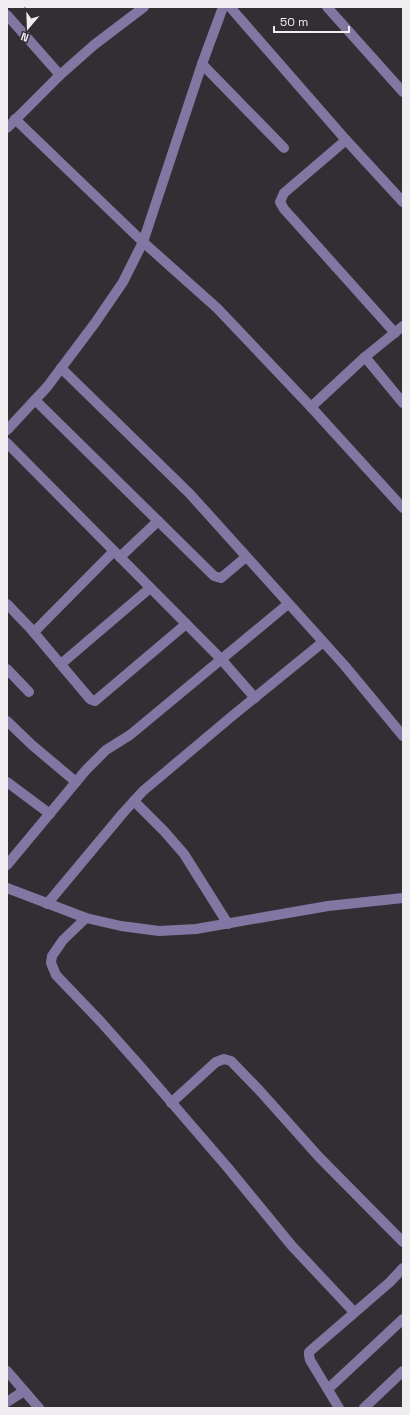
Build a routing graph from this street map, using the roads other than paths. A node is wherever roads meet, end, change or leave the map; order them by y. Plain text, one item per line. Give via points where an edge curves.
1 (144, 7) edge
2 (223, 7) edge
3 (230, 7) edge
4 (327, 7) edge
5 (9, 20) edge
6 (202, 64) junction
7 (60, 75) junction
8 (403, 92) edge
9 (15, 120) junction
10 (7, 128) edge
11 (346, 140) junction
12 (284, 148) dead end
13 (403, 202) edge
14 (144, 242) junction
15 (403, 326) edge
16 (395, 333) junction
17 (365, 357) junction
18 (61, 368) junction
19 (35, 400) junction
20 (403, 403) edge
21 (311, 407) junction
22 (7, 430) edge
23 (7, 443) edge
24 (403, 508) edge
25 (158, 521) junction
26 (117, 554) junction
27 (246, 557) junction
28 (150, 588) junction
29 (7, 604) edge
30 (288, 604) junction
31 (186, 624) junction
32 (34, 632) junction
33 (323, 642) junction
34 (221, 659) junction
35 (61, 664) junction
36 (7, 670) edge
37 (29, 692) dead end
38 (255, 698) junction
39 (7, 721) edge
40 (403, 736) edge
41 (7, 782) edge
42 (76, 782) junction
43 (134, 800) junction
44 (50, 814) junction
45 (7, 865) edge
46 (7, 888) edge
47 (403, 898) edge
48 (47, 904) junction
49 (86, 918) junction
50 (228, 924) junction
51 (171, 1103) junction
52 (403, 1242) edge
53 (403, 1268) edge
54 (354, 1312) junction
55 (403, 1319) edge
56 (7, 1371) edge
57 (403, 1371) edge
58 (328, 1389) junction
59 (24, 1391) junction
60 (7, 1402) edge
61 (39, 1408) edge
62 (339, 1408) edge
63 (364, 1408) edge

1 - 7 street
2 - 6 street
3 - 11 street
4 - 8 street
5 - 7 street
6 - 12 street
6 - 14 street
7 - 9 street
9 - 10 street
9 - 14 street
11 - 13 street
11 - 16 street via 284,193 280,202 284,210
14 - 18 street via 123,282
14 - 21 street via 217,308
15 - 16 street
16 - 17 street
17 - 20 street
17 - 21 street
18 - 19 street
18 - 27 street via 190,494
19 - 22 street
19 - 25 street
21 - 24 street
23 - 26 street
25 - 26 street
25 - 27 street via 217,578 221,578
26 - 28 street
26 - 32 street
27 - 30 street
28 - 31 street
28 - 35 street
29 - 32 street
30 - 33 street
30 - 34 street
31 - 34 street
31 - 35 street via 95,701 90,700
32 - 35 street
33 - 38 street
33 - 40 street
34 - 38 street
34 - 42 street via 130,735 106,750
36 - 37 street
38 - 43 street
39 - 42 street
41 - 44 street
42 - 44 street
43 - 48 street
43 - 50 street via 184,854
44 - 45 street
46 - 48 street
47 - 50 street via 328,906
48 - 49 street
49 - 50 street via 159,931
49 - 51 street via 57,947 52,956 52,969
51 - 52 street via 216,1062 224,1059 231,1061
51 - 54 street via 292,1246
53 - 54 street
54 - 58 street via 309,1352 310,1360
55 - 58 street
56 - 59 street
57 - 63 street
58 - 62 street
59 - 60 street
59 - 61 street

